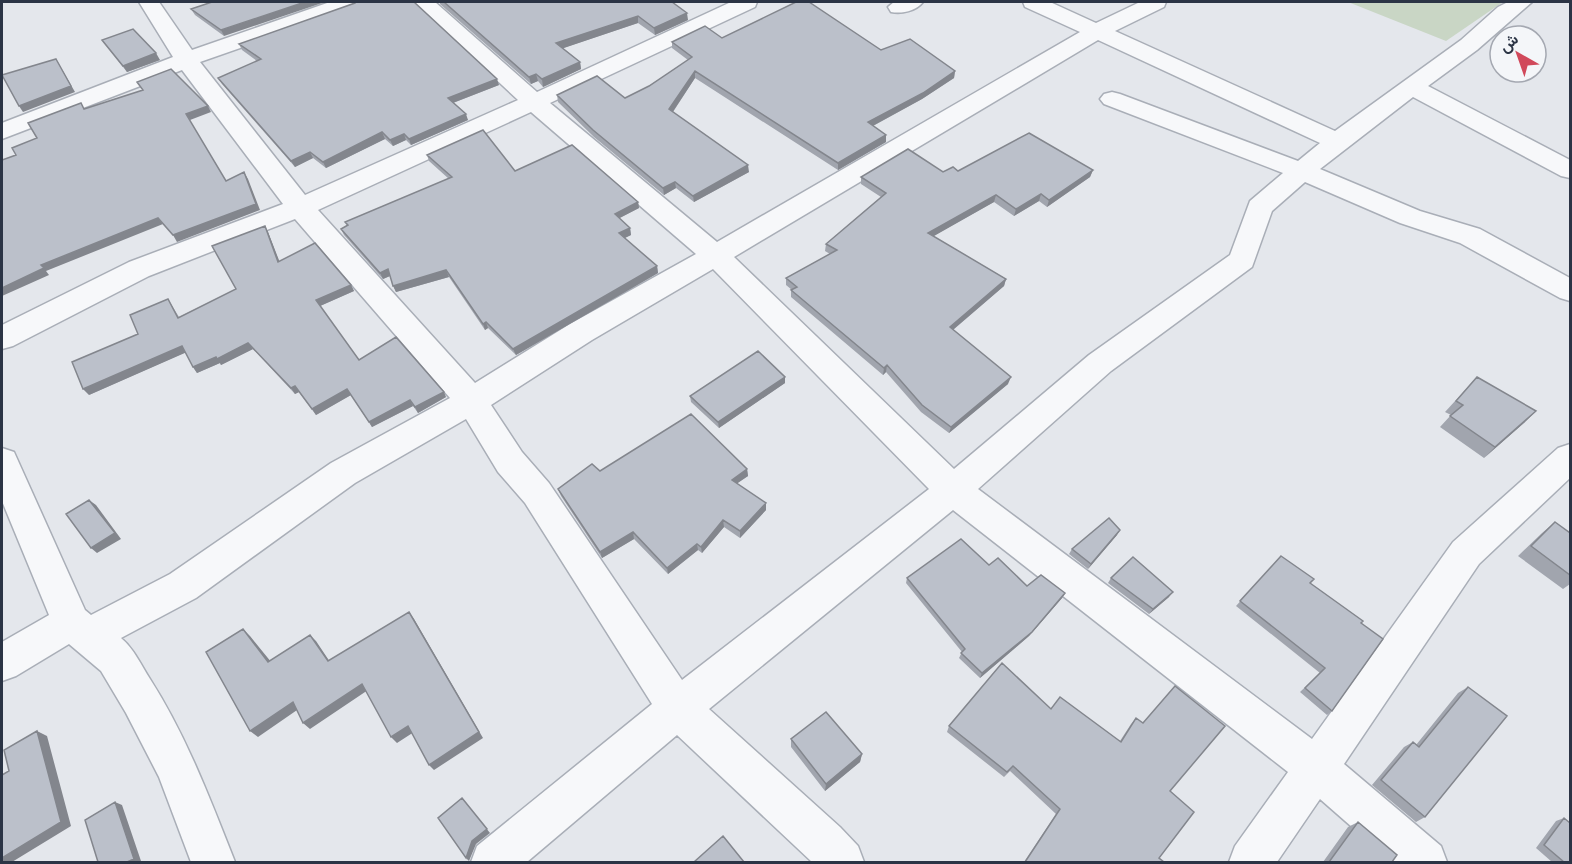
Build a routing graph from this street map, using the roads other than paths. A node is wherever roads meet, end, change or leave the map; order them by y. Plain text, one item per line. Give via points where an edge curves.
1 (149, 2) edge
2 (349, 2) edge
3 (423, 2) edge
4 (747, 2) edge
5 (1033, 2) edge
6 (1156, 2) edge
7 (1522, 2) edge
8 (1097, 31) junction
9 (188, 59) junction
10 (1411, 87) junction
11 (1112, 99) dead end
12 (534, 102) junction
13 (2, 132) edge
14 (1337, 141) junction
15 (1570, 171) edge
16 (1304, 172) junction
17 (300, 207) junction
18 (715, 255) junction
19 (1570, 291) edge
20 (2, 338) edge
21 (472, 401) junction
22 (1570, 458) edge
23 (2, 462) edge
24 (953, 490) junction
25 (81, 629) junction
26 (2, 663) edge
27 (678, 708) junction
28 (1317, 768) junction
29 (213, 862) edge
30 (493, 862) edge
31 (842, 862) edge
32 (1251, 862) edge
33 (1425, 862) edge

1 - 9 street
2 - 9 street
3 - 12 street
4 - 12 street
5 - 8 street
6 - 8 street
7 - 10 street
8 - 14 street
8 - 18 street
9 - 13 street
9 - 17 street
10 - 14 street
10 - 15 street
11 - 16 street
12 - 17 street
12 - 18 street
14 - 16 street
16 - 19 street via 1410,217 1470,236
16 - 24 street via 1260,207 1242,260 1100,363
17 - 20 street via 139,269
17 - 21 street
18 - 21 street via 581,332
18 - 24 street
21 - 25 street via 343,473 183,586
21 - 27 street
22 - 28 street via 1466,553
23 - 25 street
24 - 27 street
24 - 28 street
25 - 26 street
25 - 29 street via 115,658 140,699 176,766
27 - 30 street
27 - 31 street
28 - 32 street
28 - 33 street

